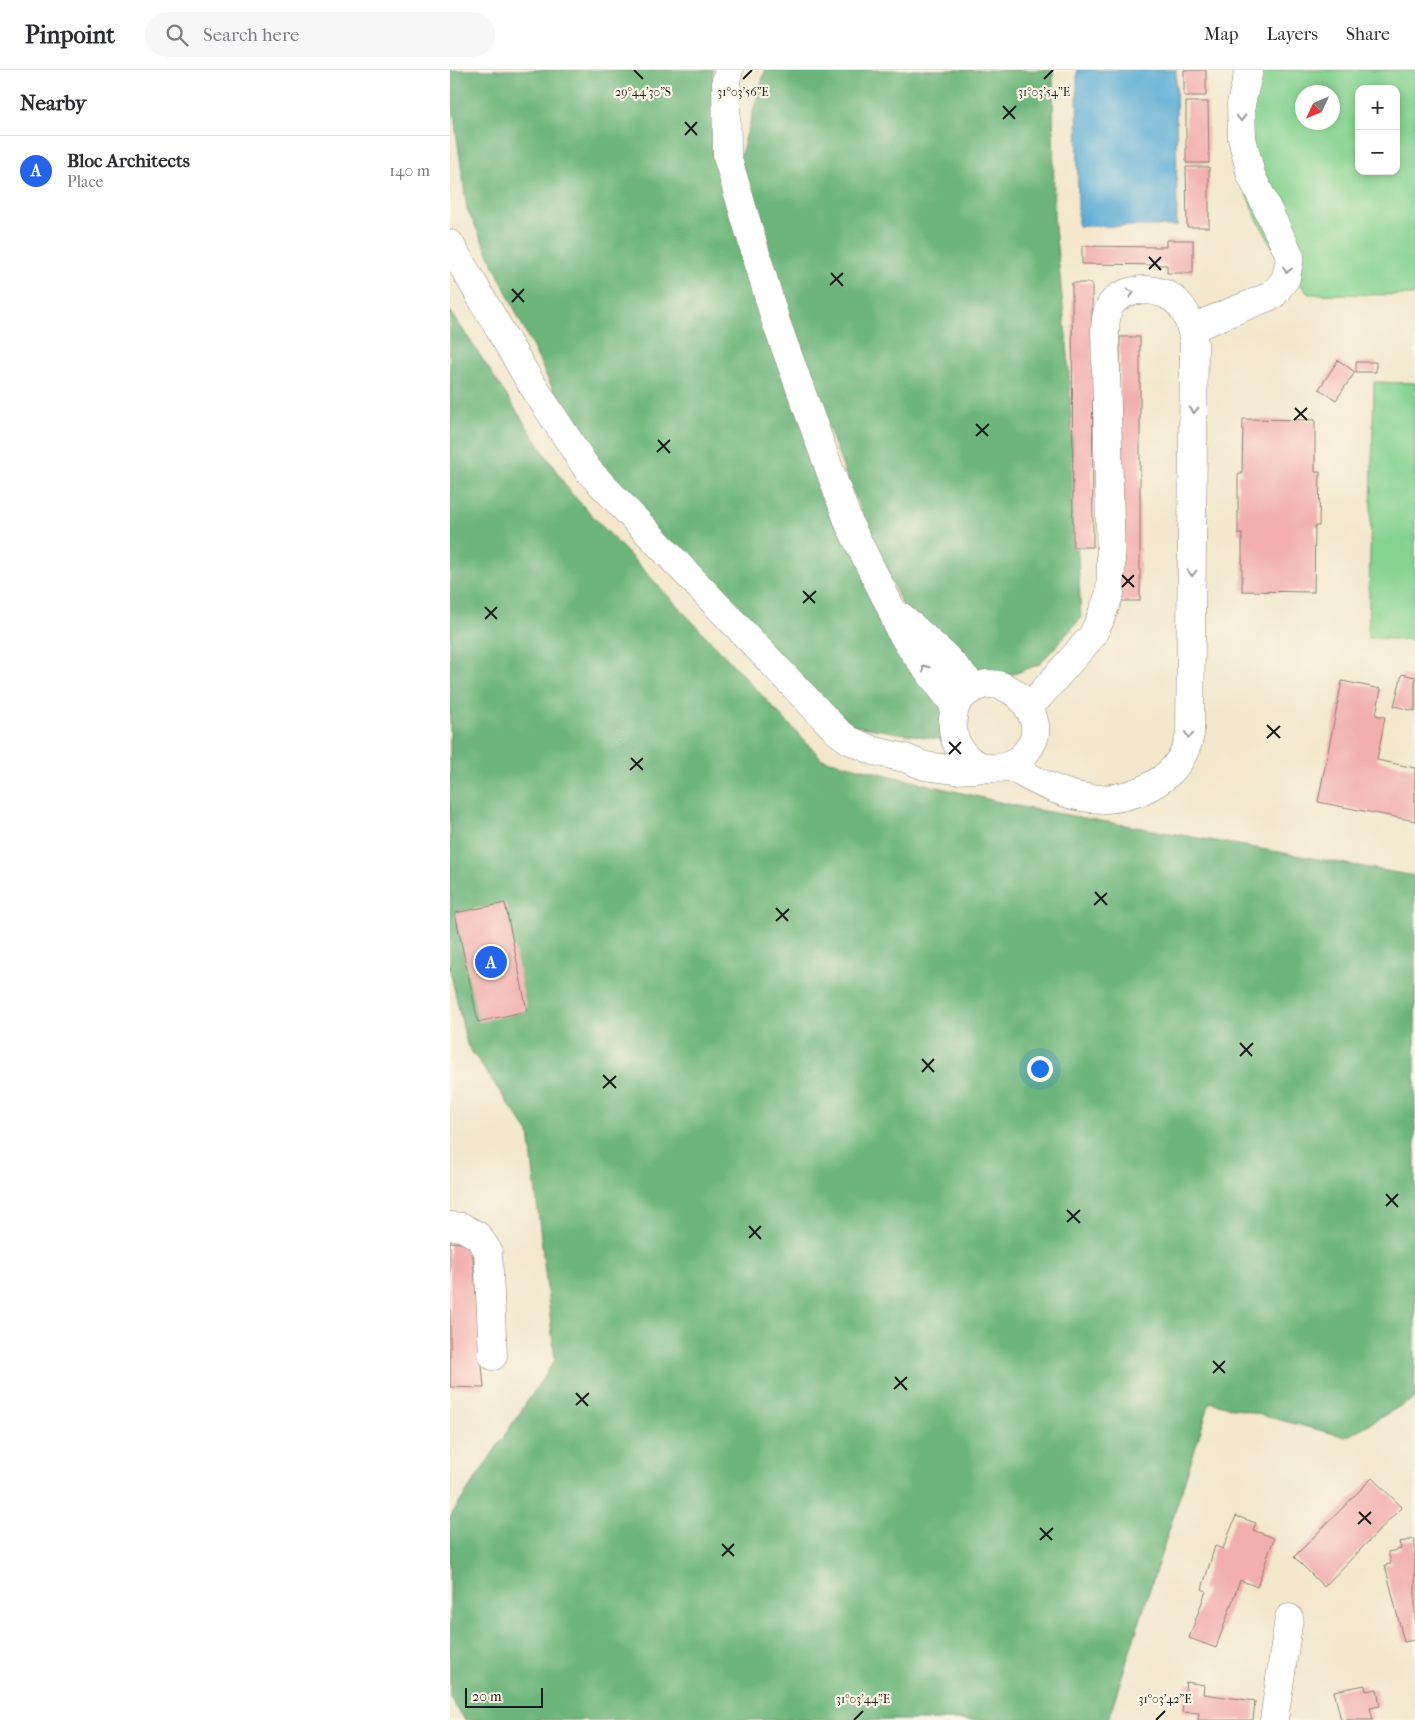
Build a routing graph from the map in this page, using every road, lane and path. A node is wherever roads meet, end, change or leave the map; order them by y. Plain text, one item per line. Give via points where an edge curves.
1 (729, 70) edge
2 (1249, 70) edge
3 (450, 244) edge
4 (1192, 328) junction
5 (890, 606) junction
6 (974, 686) junction
7 (1020, 699) junction
8 (955, 706) junction
9 (955, 743) junction
10 (905, 758) junction
11 (1000, 767) junction
12 (450, 1226) edge
13 (494, 1356) dead end
14 (1289, 1618) dead end
15 (1274, 1720) edge

1 - 5 street via 726,80 727,156 776,322 850,526
2 -> 4 street via 1241,104 1242,138 1251,175 1290,256 1286,278 1273,294
3 - 10 street via 529,380 588,470 837,731 874,751
7 -> 4 street via 1068,663 1092,636 1110,593 1105,329 1108,310 1113,302 1130,292 1148,290 1172,297
4 -> 11 street via 1188,747 1162,779 1143,791 1109,799 1078,797
5 - 6 street
8 -> 5 street via 911,648
6 - 7 street via 995,684
6 - 8 street
7 - 11 street via 1034,721 1034,740 1023,756
8 - 9 street via 951,725
9 - 10 street
9 - 11 street via 975,764
10 - 11 street via 943,769
12 - 13 street via 462,1227 478,1236 488,1251
14 - 15 street

